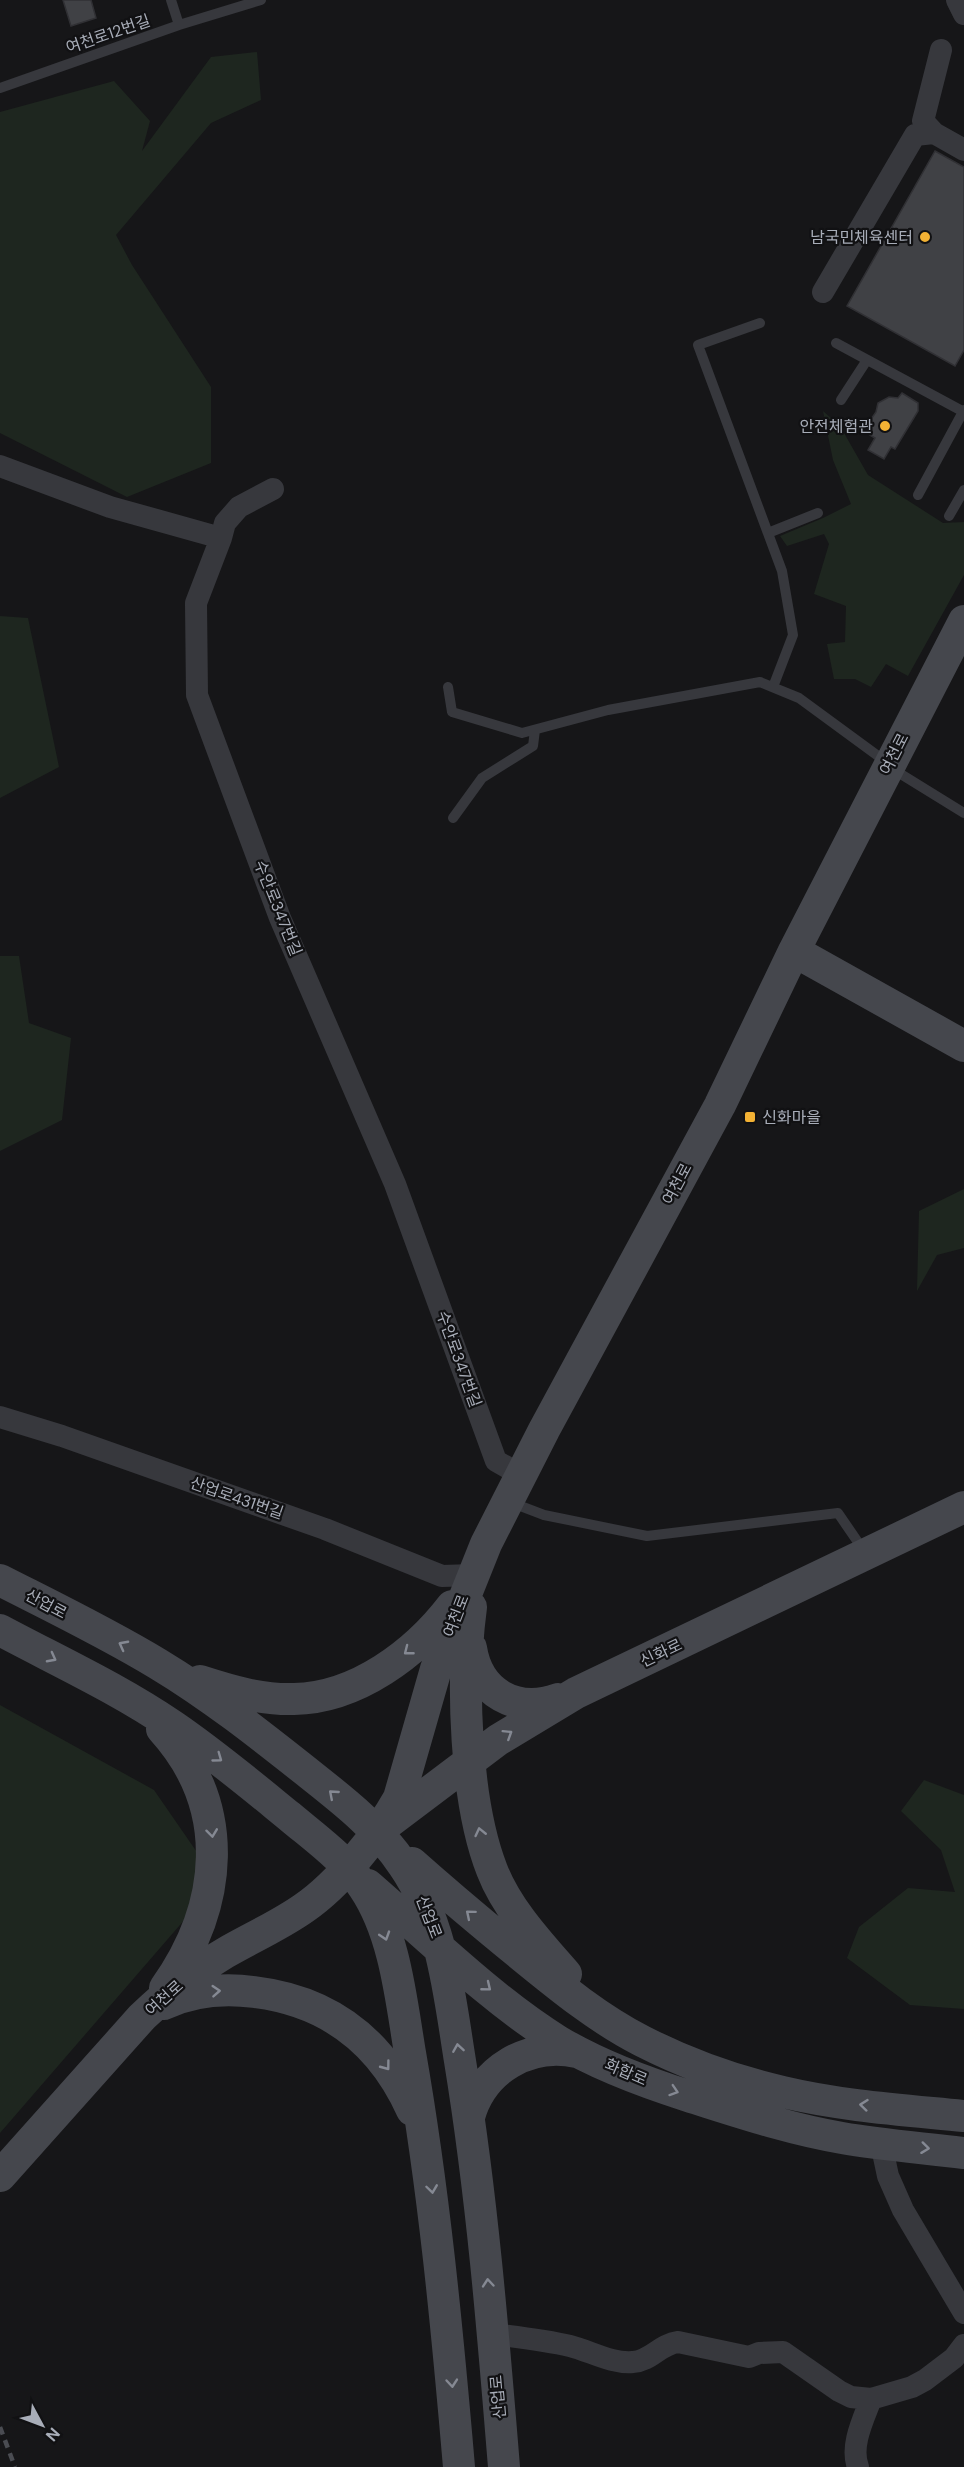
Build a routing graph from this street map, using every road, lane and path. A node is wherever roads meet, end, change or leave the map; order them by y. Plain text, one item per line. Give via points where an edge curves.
1 (171, 0) edge
2 (261, 0) edge
3 (957, 0) edge
4 (964, 14) edge
5 (179, 25) junction
6 (941, 50) dead end
7 (0, 88) edge
8 (924, 130) junction
9 (964, 150) edge
10 (823, 292) dead end
11 (760, 323) dead end
12 (836, 343) dead end
13 (867, 360) junction
14 (841, 400) dead end
15 (964, 411) edge
16 (0, 466) edge
17 (273, 489) dead end
18 (964, 490) edge
19 (918, 495) dead end
20 (818, 513) dead end
21 (949, 516) dead end
22 (768, 533) junction
23 (221, 538) junction
24 (964, 621) edge
25 (447, 687) dead end
26 (773, 687) junction
27 (534, 730) junction
28 (889, 765) junction
29 (964, 813) edge
30 (453, 819) dead end
31 (794, 951) junction
32 (964, 1046) edge
33 (0, 1416) edge
34 (514, 1488) junction
35 (964, 1507) edge
36 (486, 1544) junction
37 (866, 1554) junction
38 (473, 1575) junction
39 (0, 1580) edge
40 (0, 1630) edge
41 (468, 1630) junction
42 (155, 1662) junction
43 (576, 1693) junction
44 (128, 1698) junction
45 (470, 1760) junction
46 (377, 1832) junction
47 (347, 1866) junction
48 (440, 1947) junction
49 (142, 2017) junction
50 (641, 2040) junction
51 (582, 2054) junction
52 (964, 2116) edge
53 (469, 2117) junction
54 (880, 2143) junction
55 (426, 2146) junction
56 (964, 2153) edge
57 (0, 2176) edge
58 (964, 2313) edge
59 (493, 2334) junction
60 (964, 2345) edge
61 (871, 2399) junction
62 (459, 2467) edge
63 (504, 2467) edge
64 (858, 2467) edge

1 - 5 lane
2 - 5 lane, 여천로12번길
3 - 4 street
5 - 7 lane, 여천로12번길
6 - 8 street
8 - 9 street
8 - 10 street
11 - 22 lane via 698,345
12 - 13 lane
13 - 14 lane
13 - 15 lane
15 - 19 lane
16 - 23 street via 110,507
17 - 23 street, 수안로347번길 via 239,507 225,523
18 - 21 lane
20 - 22 lane
22 - 26 lane via 782,571 793,635
23 - 34 street, 수안로347번길 via 196,603 197,694 280,918 395,1184 496,1461
24 - 28 main road, 여천로
25 - 27 lane via 452,712 522,733
26 - 27 lane via 760,682 608,710
26 - 28 lane via 799,698
27 - 30 lane via 533,746 482,778
28 - 29 lane
28 - 31 main road, 여천로
31 - 32 main road
31 - 34 main road, 여천로 via 720,1105
33 - 38 street, 산업로431번길 via 325,1529 442,1576
34 - 36 main road, 여천로
34 - 37 lane via 544,1515 647,1536 838,1513
35 - 37 main road, 신화로
36 - 38 main road, 여천로
36 - 41 main road
37 - 43 main road, 신화로
38 -> 42 main road via 434,1630 408,1653 370,1676 322,1696 285,1699 235,1692
38 - 46 main road, 여천로 via 436,1669 399,1798
42 -> 39 main road, 산업로
40 -> 44 main road
41 - 43 main road via 477,1668 505,1700 531,1706
41 - 45 main road
46 -> 42 main road, 산업로 via 249,1726
45 -> 43 main road, 신화로
44 -> 47 main road via 223,1762
44 -> 49 main road via 154,1719 187,1762 207,1805 213,1842 210,1881 195,1932 172,1977
45 - 46 main road, 신화로
50 -> 45 main road via 565,1974 505,1897 480,1835
46 - 47 main road, 여천로
46 - 48 main road, 산업로 via 419,1889
50 -> 46 main road, 화합로 via 564,1991
47 - 48 main road, 화합로
47 - 49 main road, 여천로 via 305,1908 190,1975
47 -> 55 main road via 377,1911 393,1961
48 -> 51 main road, 화합로 via 532,2022
53 -> 48 main road, 산업로
49 -> 55 main road via 174,1999 214,1990 266,1993 316,2007 337,2018 375,2051 407,2098
49 - 57 main road, 여천로
52 -> 50 main road, 화합로 via 849,2104 784,2092 677,2058
51 - 53 main road via 548,2049 517,2058 490,2076 480,2088
51 -> 54 main road, 화합로 via 666,2088 777,2124
59 -> 53 main road, 산업로
54 -> 56 main road, 화합로
54 - 58 street via 888,2176 903,2210
55 -> 62 main road via 438,2230
59 - 61 street via 570,2346 624,2362 647,2358 669,2343 678,2342 749,2357 783,2352 839,2391
59 - 63 main road, 산업로
60 - 61 street via 925,2380
61 - 64 street via 858,2440

